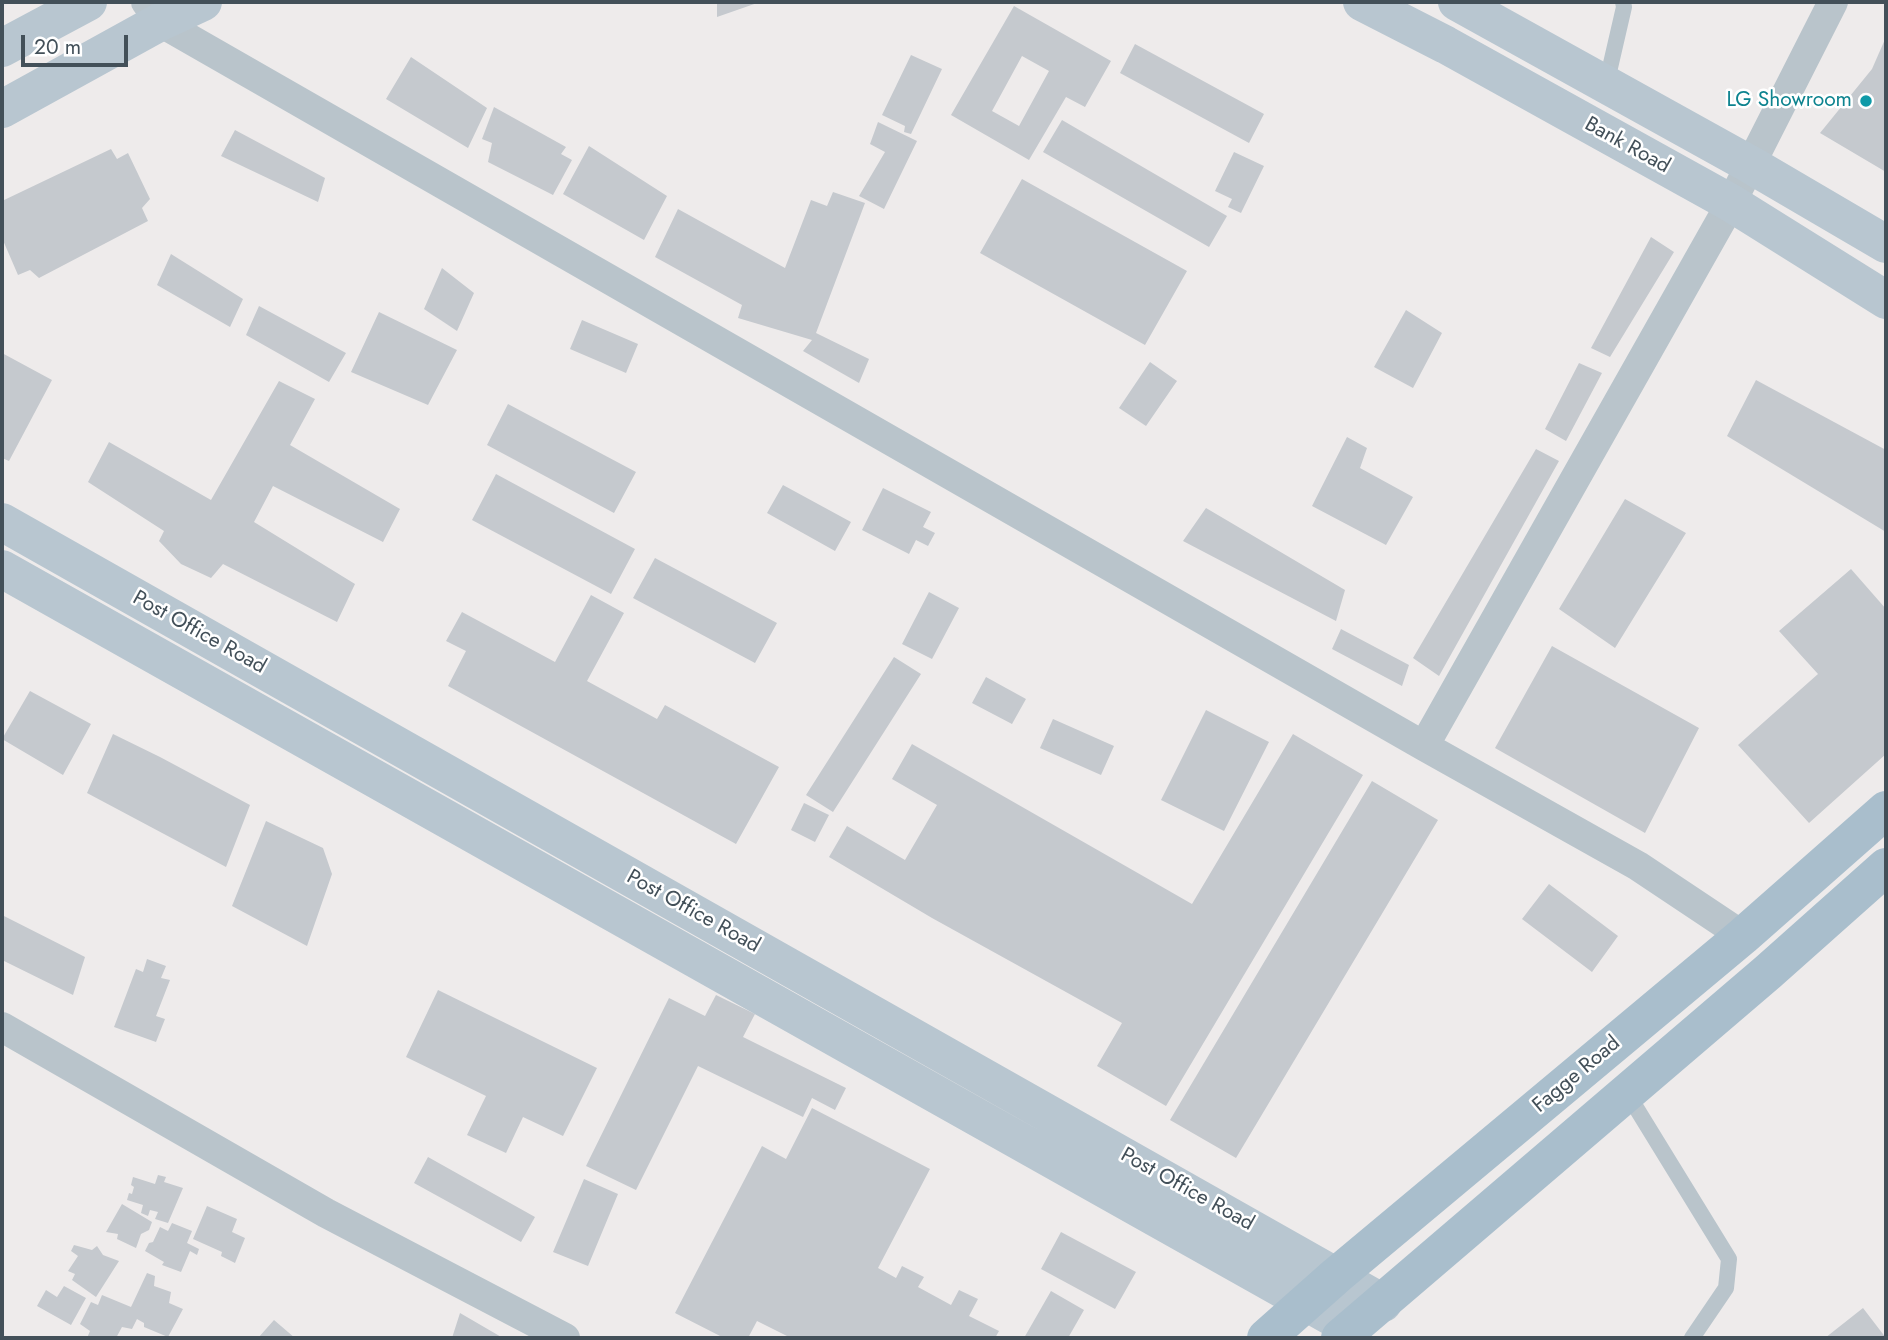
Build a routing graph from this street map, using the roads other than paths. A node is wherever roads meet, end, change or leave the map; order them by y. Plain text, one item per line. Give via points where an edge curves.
1 (88, 2) edge
2 (203, 2) edge
3 (1362, 2) edge
4 (1622, 2) edge
5 (1833, 2) edge
6 (1462, 5) edge
7 (153, 12) edge
8 (1446, 45) junction
9 (2, 48) edge
10 (1606, 85) junction
11 (2, 108) edge
12 (1751, 165) junction
13 (1731, 203) junction
14 (1886, 244) edge
15 (1886, 300) edge
16 (2, 522) edge
17 (2, 569) edge
18 (1424, 747) junction
19 (1886, 810) edge
20 (1886, 867) edge
21 (1743, 936) junction
22 (2, 1027) edge
23 (1627, 1093) junction
24 (1337, 1275) junction
25 (1308, 1301) junction
26 (1383, 1303) junction
27 (1346, 1333) edge
28 (565, 1338) edge
29 (1266, 1338) edge
30 (1692, 1338) edge

1 - 9 street
2 - 7 street
3 - 8 street, Bank Road
4 - 10 lane
5 - 12 street
6 - 8 street
6 - 10 street, Bank Road
7 - 11 street
7 - 18 street
8 - 13 street, Bank Road
10 - 12 street, Bank Road
12 - 13 street
12 - 14 street, Bank Road
13 - 15 street, Bank Road
13 - 18 street
16 - 24 street, Post Office Road
17 - 25 street, Post Office Road
18 - 21 street via 1638,866
19 - 21 main road, Fagge Road
20 - 23 main road
21 - 24 main road, Fagge Road
22 - 28 street via 326,1213
23 - 26 main road
23 - 30 lane via 1729,1259 1726,1288
24 - 25 main road, Fagge Road
24 - 26 street, Post Office Road
25 - 27 street, Post Office Road
25 - 29 main road, Fagge Road
26 - 27 main road

